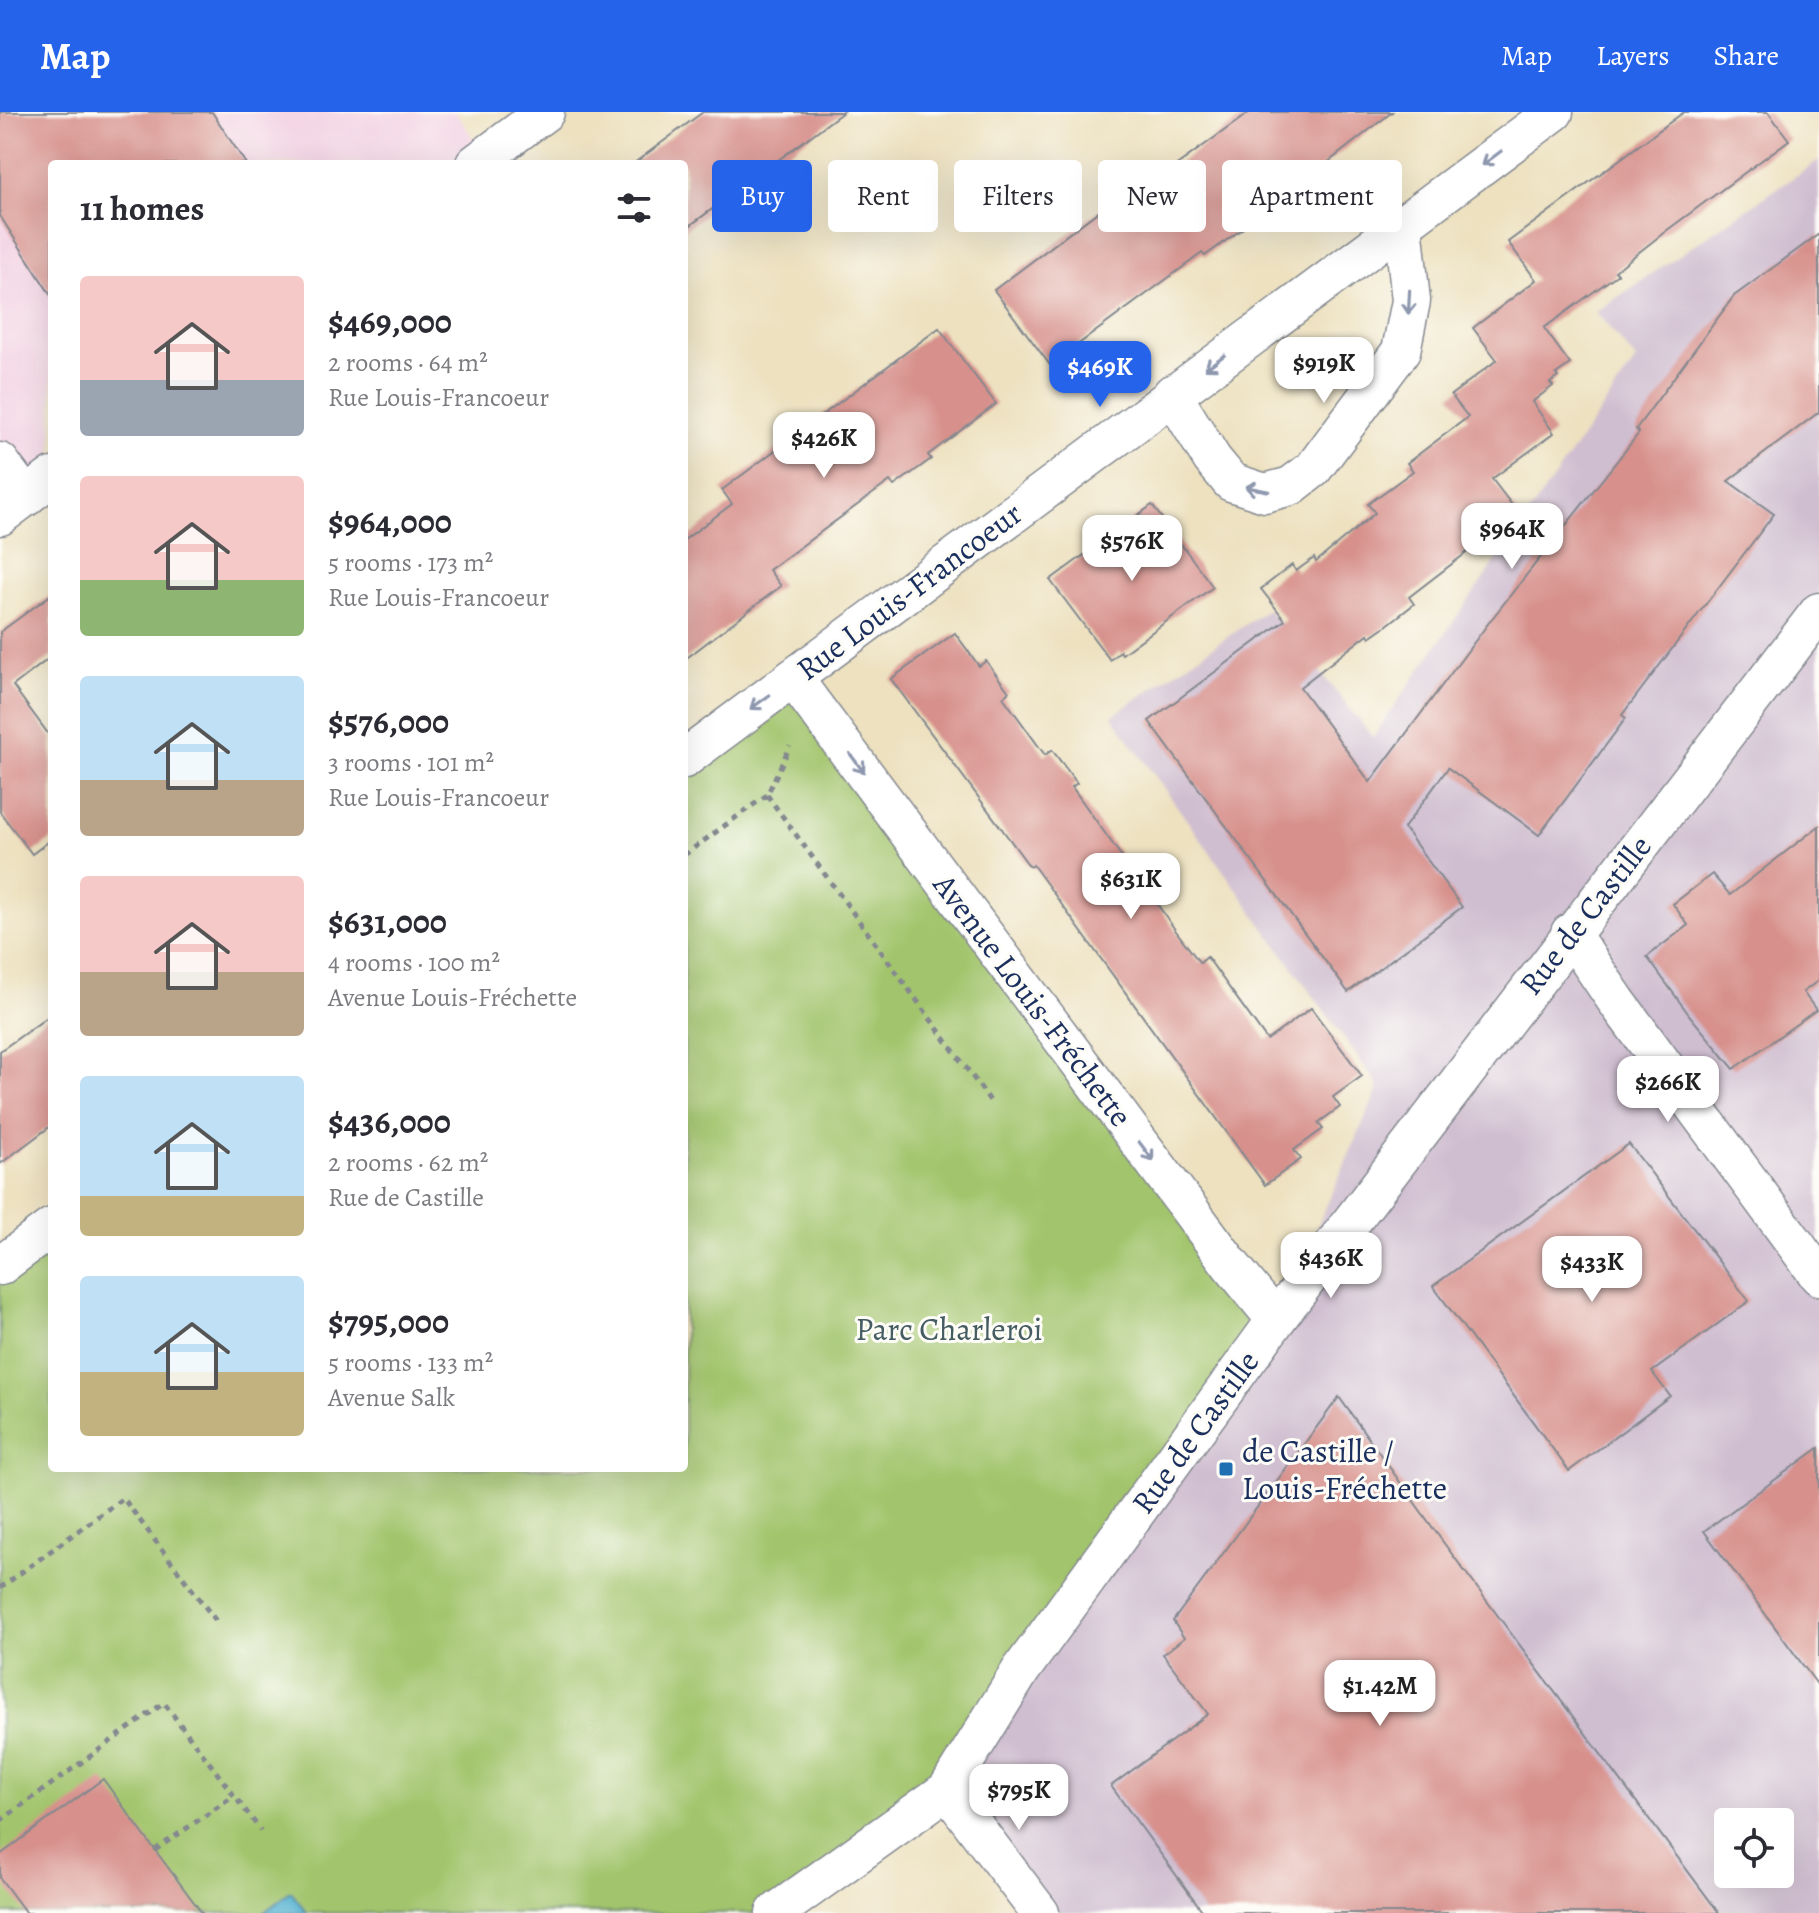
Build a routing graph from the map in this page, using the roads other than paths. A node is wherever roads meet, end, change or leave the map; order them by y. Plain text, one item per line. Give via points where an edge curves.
1 (545, 112) edge
2 (1554, 112) edge
3 (480, 160) edge
4 (1403, 224) junction
5 (1172, 394) junction
6 (0, 462) edge
7 (26, 497) edge
8 (1819, 612) edge
9 (802, 690) junction
10 (688, 757) edge
11 (1570, 933) junction
12 (48, 1230) edge
13 (0, 1266) edge
14 (1819, 1276) edge
15 (1276, 1320) junction
16 (947, 1790) junction
17 (775, 1913) edge
18 (1040, 1913) edge

1 - 3 street
2 -> 4 street, Rue Louis-Francoeur
4 -> 5 street, Rue Louis-Francoeur
4 -> 5 street via 1411,301 1401,351 1313,469 1291,486 1265,493 1231,482
5 - 9 street, Rue Louis-Francoeur
6 - 7 street
8 - 11 street, Rue de Castille
9 -> 10 street, Rue Louis-Francoeur
9 -> 15 street, Avenue Louis-Fréchette
11 - 14 street
11 - 15 street, Rue de Castille
12 - 13 street
15 - 16 street, Rue de Castille via 1021,1670
16 - 17 street, Rue de Castille
16 - 18 street

